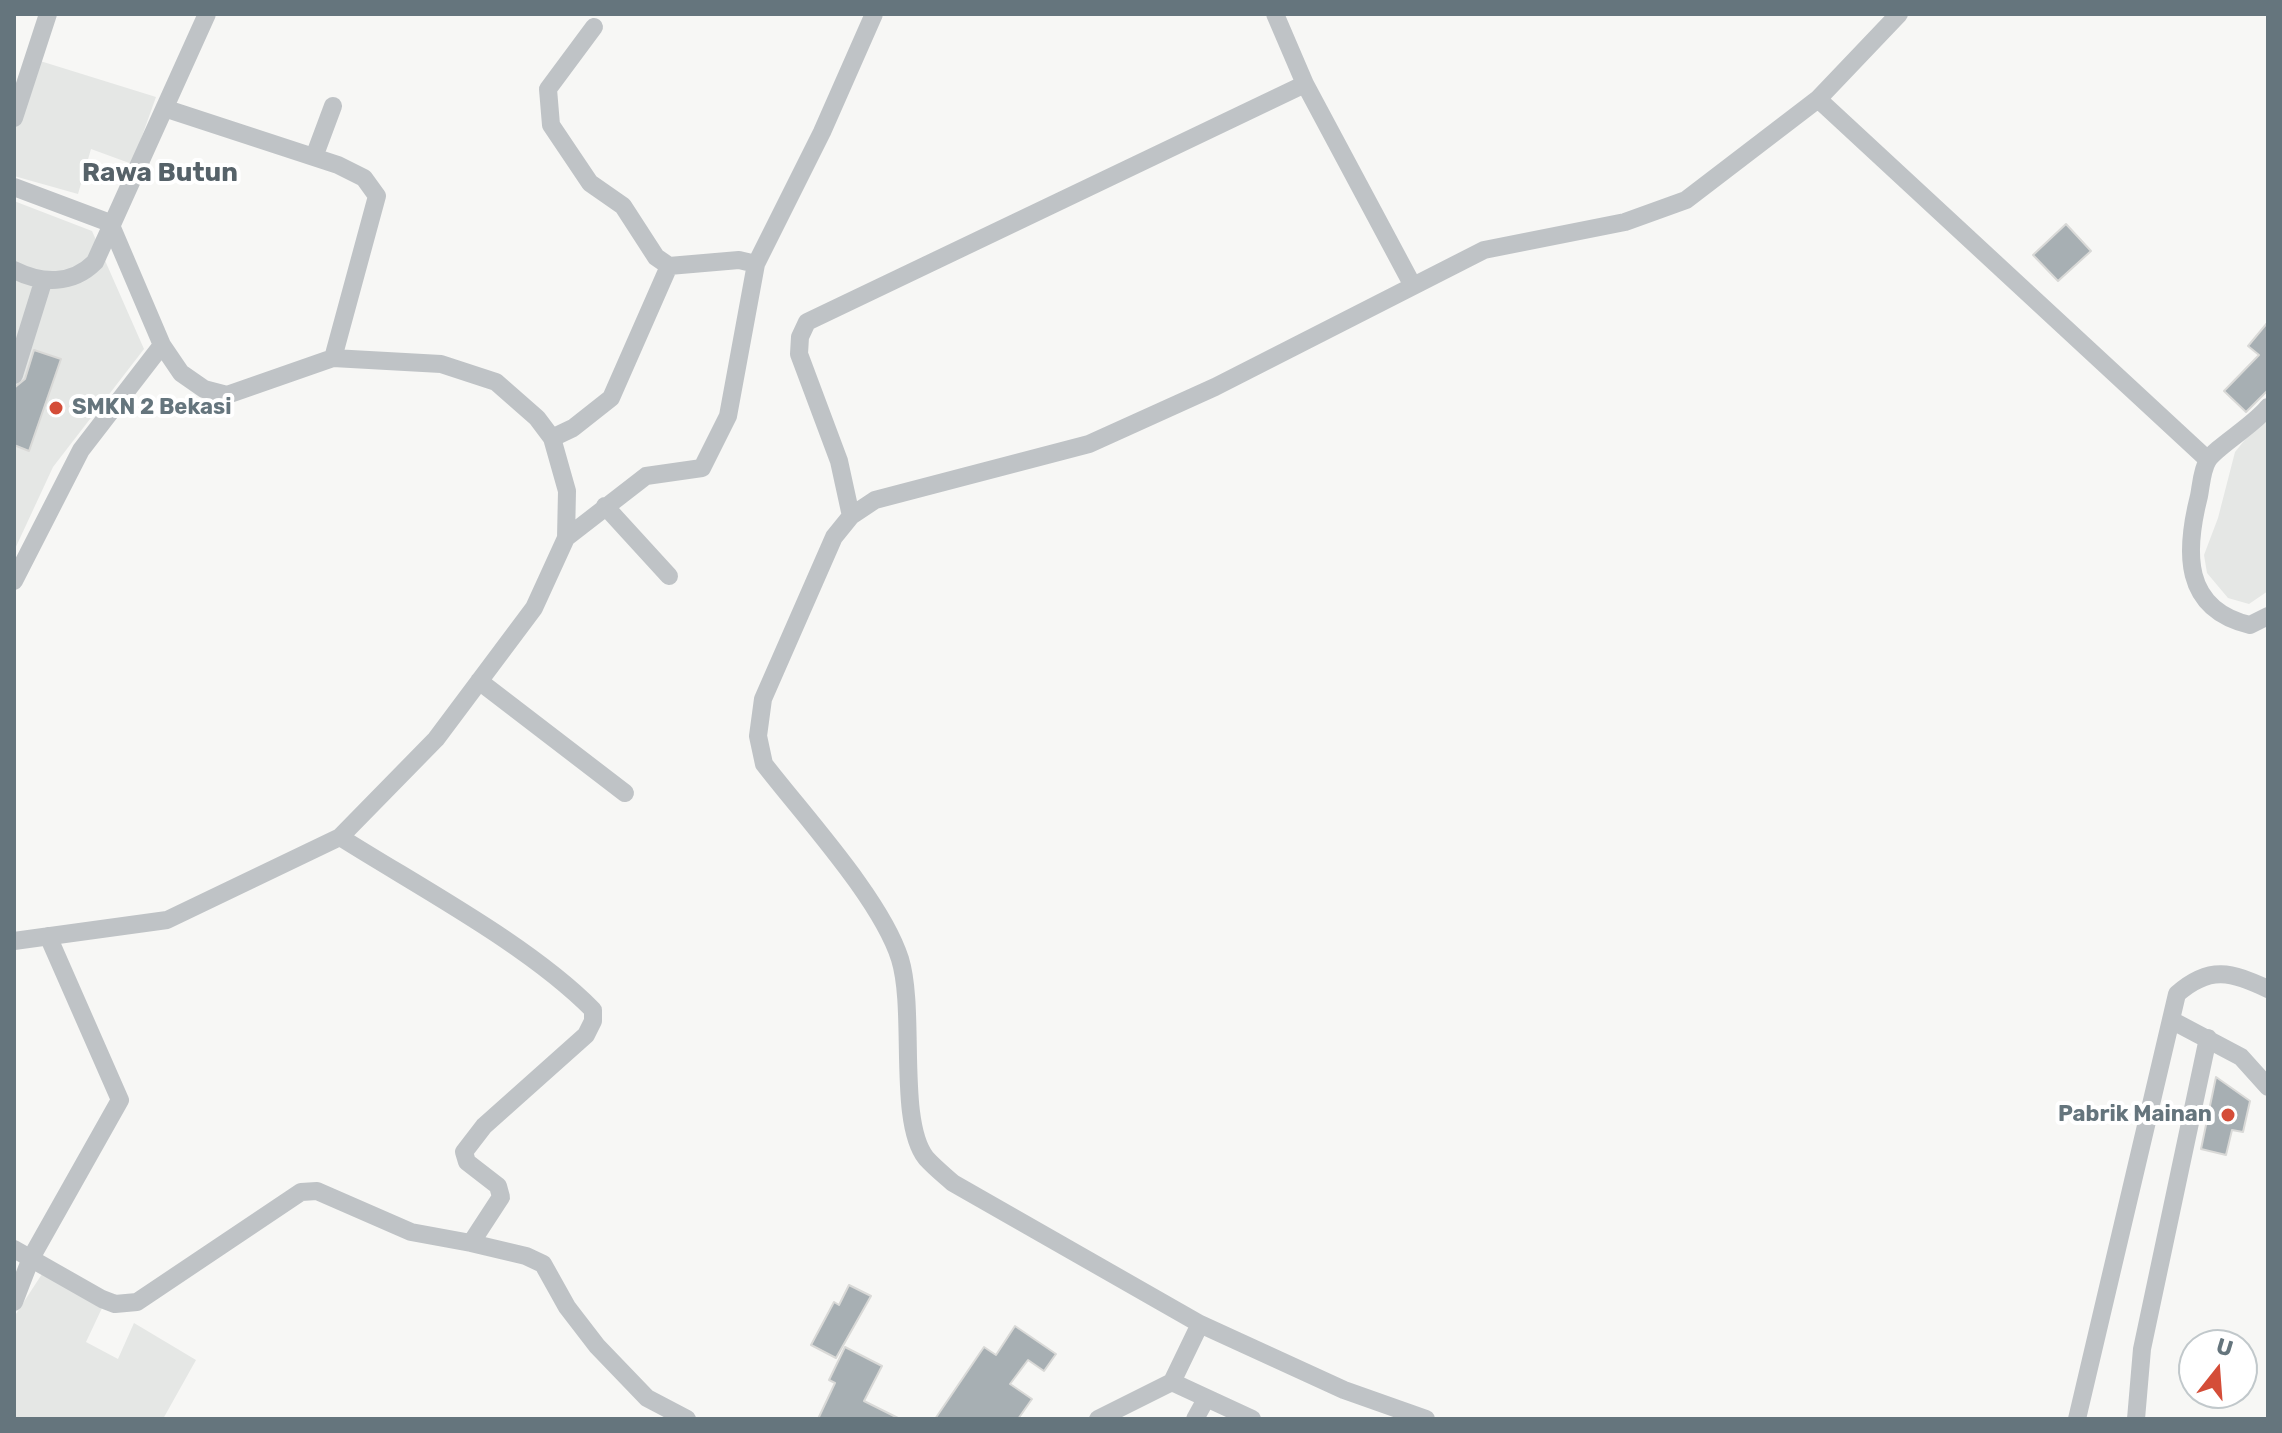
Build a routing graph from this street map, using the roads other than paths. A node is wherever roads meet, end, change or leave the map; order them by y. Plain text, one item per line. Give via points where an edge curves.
1 (48, 14) edge
2 (207, 14) edge
3 (874, 14) edge
4 (1275, 14) edge
5 (1899, 14) edge
6 (594, 27) dead end
7 (1305, 84) junction
8 (1818, 99) junction
9 (333, 106) dead end
10 (167, 109) junction
11 (14, 118) edge
12 (314, 157) junction
13 (14, 187) edge
14 (110, 223) junction
15 (756, 264) junction
16 (669, 266) junction
17 (14, 270) edge
18 (43, 282) junction
19 (1413, 286) junction
20 (162, 345) junction
21 (333, 358) junction
22 (14, 375) edge
23 (2268, 407) edge
24 (552, 438) junction
25 (2208, 460) junction
26 (605, 506) junction
27 (851, 516) junction
28 (566, 538) junction
29 (669, 576) dead end
30 (14, 581) edge
31 (2268, 616) edge
32 (479, 681) junction
33 (625, 793) dead end
34 (340, 837) junction
35 (48, 936) junction
36 (14, 941) edge
37 (2268, 989) edge
38 (2173, 1021) junction
39 (2208, 1038) junction
40 (2268, 1087) edge
41 (471, 1243) junction
42 (14, 1249) edge
43 (31, 1258) junction
44 (14, 1302) edge
45 (1200, 1324) junction
46 (1172, 1382) junction
47 (1206, 1399) junction
48 (687, 1419) edge
49 (1098, 1419) edge
50 (1195, 1419) edge
51 (1252, 1419) edge
52 (1426, 1419) edge
53 (2077, 1419) edge
54 (2136, 1419) edge

1 - 11 street
2 - 10 street
3 - 15 street
4 - 7 street
5 - 8 street
6 - 16 street via 548,89 551,125 590,183 623,206 656,257
7 - 19 street
7 - 27 street via 807,322 799,354 839,461
8 - 19 street via 1686,200 1625,222 1484,250
8 - 25 street
9 - 12 street
10 - 12 street
10 - 14 street
12 - 21 street via 364,178 377,196
13 - 14 street
14 - 18 street via 99,256 84,272
14 - 20 street
15 - 16 street via 739,260
15 - 26 street via 728,416 702,468 646,476
16 - 24 street via 611,398
17 - 18 street
18 - 22 street
19 - 27 street via 1089,444 875,500
20 - 21 street via 194,385 227,395
20 - 30 street via 81,450
21 - 24 street via 441,364 496,382
23 - 25 street
24 - 28 street via 567,491
25 - 31 street via 2189,566 2219,613 2250,625
26 - 28 street
26 - 29 street
27 - 45 street via 834,537 763,699 758,736 764,764 882,917 900,959 909,1004 912,1119 925,1156 953,1183
28 - 32 street via 534,608
32 - 33 street
32 - 34 street via 436,739
34 - 35 street via 167,920
34 - 41 street via 510,945 573,989 593,1010 586,1035 484,1126 464,1152 467,1162 498,1186 501,1197
35 - 36 street
35 - 43 street via 120,1100
37 - 38 street via 2220,973 2196,977 2177,994
38 - 39 street
38 - 53 street
39 - 40 street via 2241,1057
39 - 54 street via 2142,1349
41 - 43 street via 411,1232 317,1191 301,1192 137,1302 102,1299
41 - 48 street via 543,1264 597,1346 647,1398
42 - 43 street
43 - 44 street
45 - 46 street
45 - 52 street via 1344,1390
46 - 47 street
46 - 49 street
47 - 50 street
47 - 51 street

